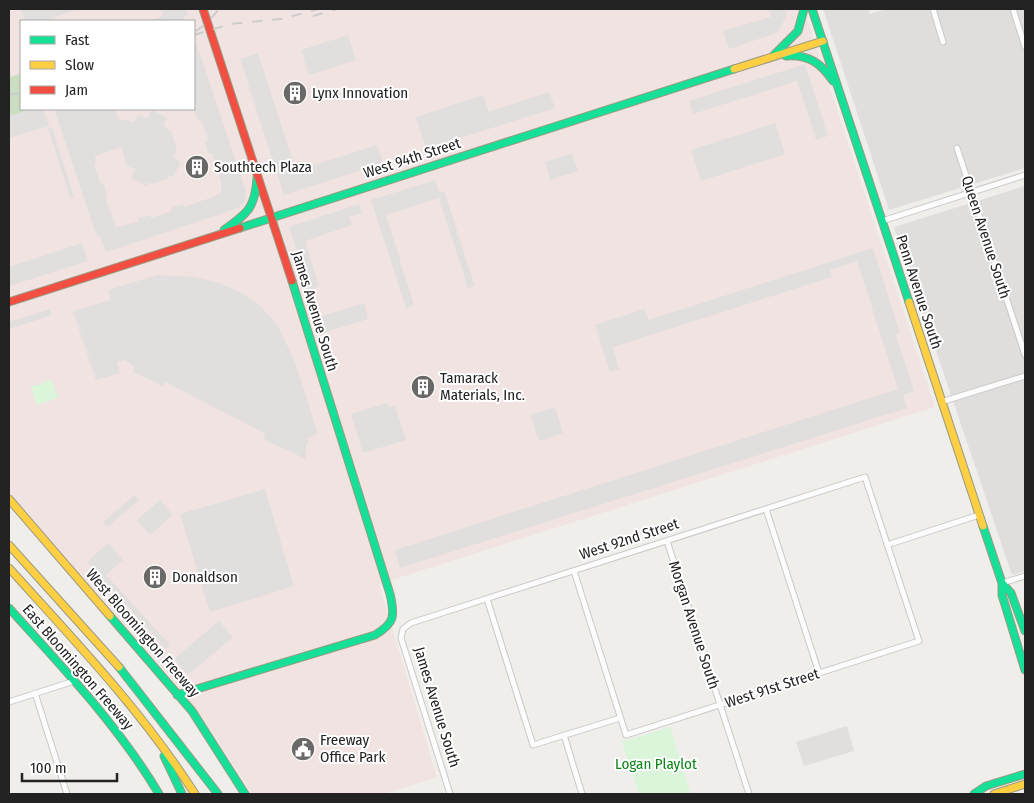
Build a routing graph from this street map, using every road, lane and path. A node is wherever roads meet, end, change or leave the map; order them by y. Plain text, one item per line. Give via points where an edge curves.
1 (203, 9) edge
2 (804, 9) edge
3 (812, 9) edge
4 (933, 9) edge
5 (1013, 9) edge
6 (823, 41) junction
7 (943, 42) dead end
8 (1025, 47) edge
9 (770, 58) junction
10 (838, 89) junction
11 (957, 148) dead end
12 (257, 175) junction
13 (1025, 175) edge
14 (972, 192) junction
15 (272, 218) junction
16 (882, 220) junction
17 (218, 235) junction
18 (9, 302) edge
19 (1025, 355) edge
20 (1025, 376) edge
21 (941, 402) junction
22 (9, 499) edge
23 (766, 510) junction
24 (979, 515) junction
25 (9, 537) edge
26 (667, 541) junction
27 (9, 545) edge
28 (887, 545) junction
29 (9, 568) edge
30 (574, 571) junction
31 (35, 574) junction
32 (1025, 576) edge
33 (1002, 583) junction
34 (487, 599) junction
35 (9, 608) edge
36 (403, 629) joint
37 (1025, 631) edge
38 (1025, 670) edge
39 (819, 673) junction
40 (74, 681) junction
41 (36, 693) junction
42 (177, 695) junction
43 (9, 702) edge
44 (720, 705) junction
45 (620, 718) junction
46 (152, 733) junction
47 (564, 735) junction
48 (195, 764) junction
49 (1025, 774) edge
50 (1025, 784) edge
51 (67, 794) edge
52 (159, 794) edge
53 (182, 794) edge
54 (195, 794) edge
55 (213, 794) edge
56 (218, 794) edge
57 (245, 794) edge
58 (450, 794) edge
59 (582, 794) edge
60 (749, 794) edge
61 (977, 794) edge
62 (994, 794) edge

1 - 12 main road, James Avenue South
2 - 9 main road via 798,31
3 - 6 main road, Penn Avenue South
4 - 7 street
5 - 8 street
6 - 9 main road, West 94th Street
6 - 10 main road, Penn Avenue South
9 - 10 main road via 798,54 812,58 825,69
9 - 15 main road, West 94th Street
10 - 16 main road, Penn Avenue South
11 - 14 street, Queen Avenue South
12 - 15 main road, James Avenue South
12 - 17 main road via 256,199 252,208
13 - 14 street
14 - 16 street
14 - 19 street, Queen Avenue South
15 - 17 main road, West 94th Street
15 - 42 main road, James Avenue South via 392,605 391,623 375,635
16 - 21 main road, Penn Avenue South
17 - 18 main road, West 94th Street
20 - 21 street
21 - 24 main road, Penn Avenue South
22 - 42 main road, West Bloomington Freeway
23 - 26 street, West 92nd Street
23 - 28 street, West 92nd Street via 865,478
23 - 39 street
24 - 28 street
24 - 33 main road, Penn Avenue South
25 - 31 main road
26 - 30 street, West 92nd Street
26 - 44 street, Morgan Avenue South
27 - 31 main road
28 - 39 street, West 91st Street via 919,641
29 - 46 main road
30 - 34 street, West 92nd Street
30 - 45 street
31 - 48 main road via 120,668
32 - 33 street
33 - 37 main road, Penn Avenue South via 1011,593
33 - 38 main road, Penn Avenue South via 1002,595
34 - 36 street, West 92nd Street via 411,623
34 - 47 street via 533,745
35 - 40 main road, East Bloomington Freeway
36 - 58 street, James Avenue South via 401,638
39 - 44 street, West 91st Street
40 - 41 street
40 - 52 main road, East Bloomington Freeway via 136,757
41 - 43 street
41 - 51 street
42 - 57 main road, West Bloomington Freeway via 192,711
44 - 45 street, West 91st Street via 626,735
44 - 60 street, Morgan Avenue South
45 - 47 street
46 - 53 main road
46 - 54 main road
47 - 59 street
48 - 55 main road
48 - 56 main road
49 - 61 main road via 986,786
50 - 62 main road

